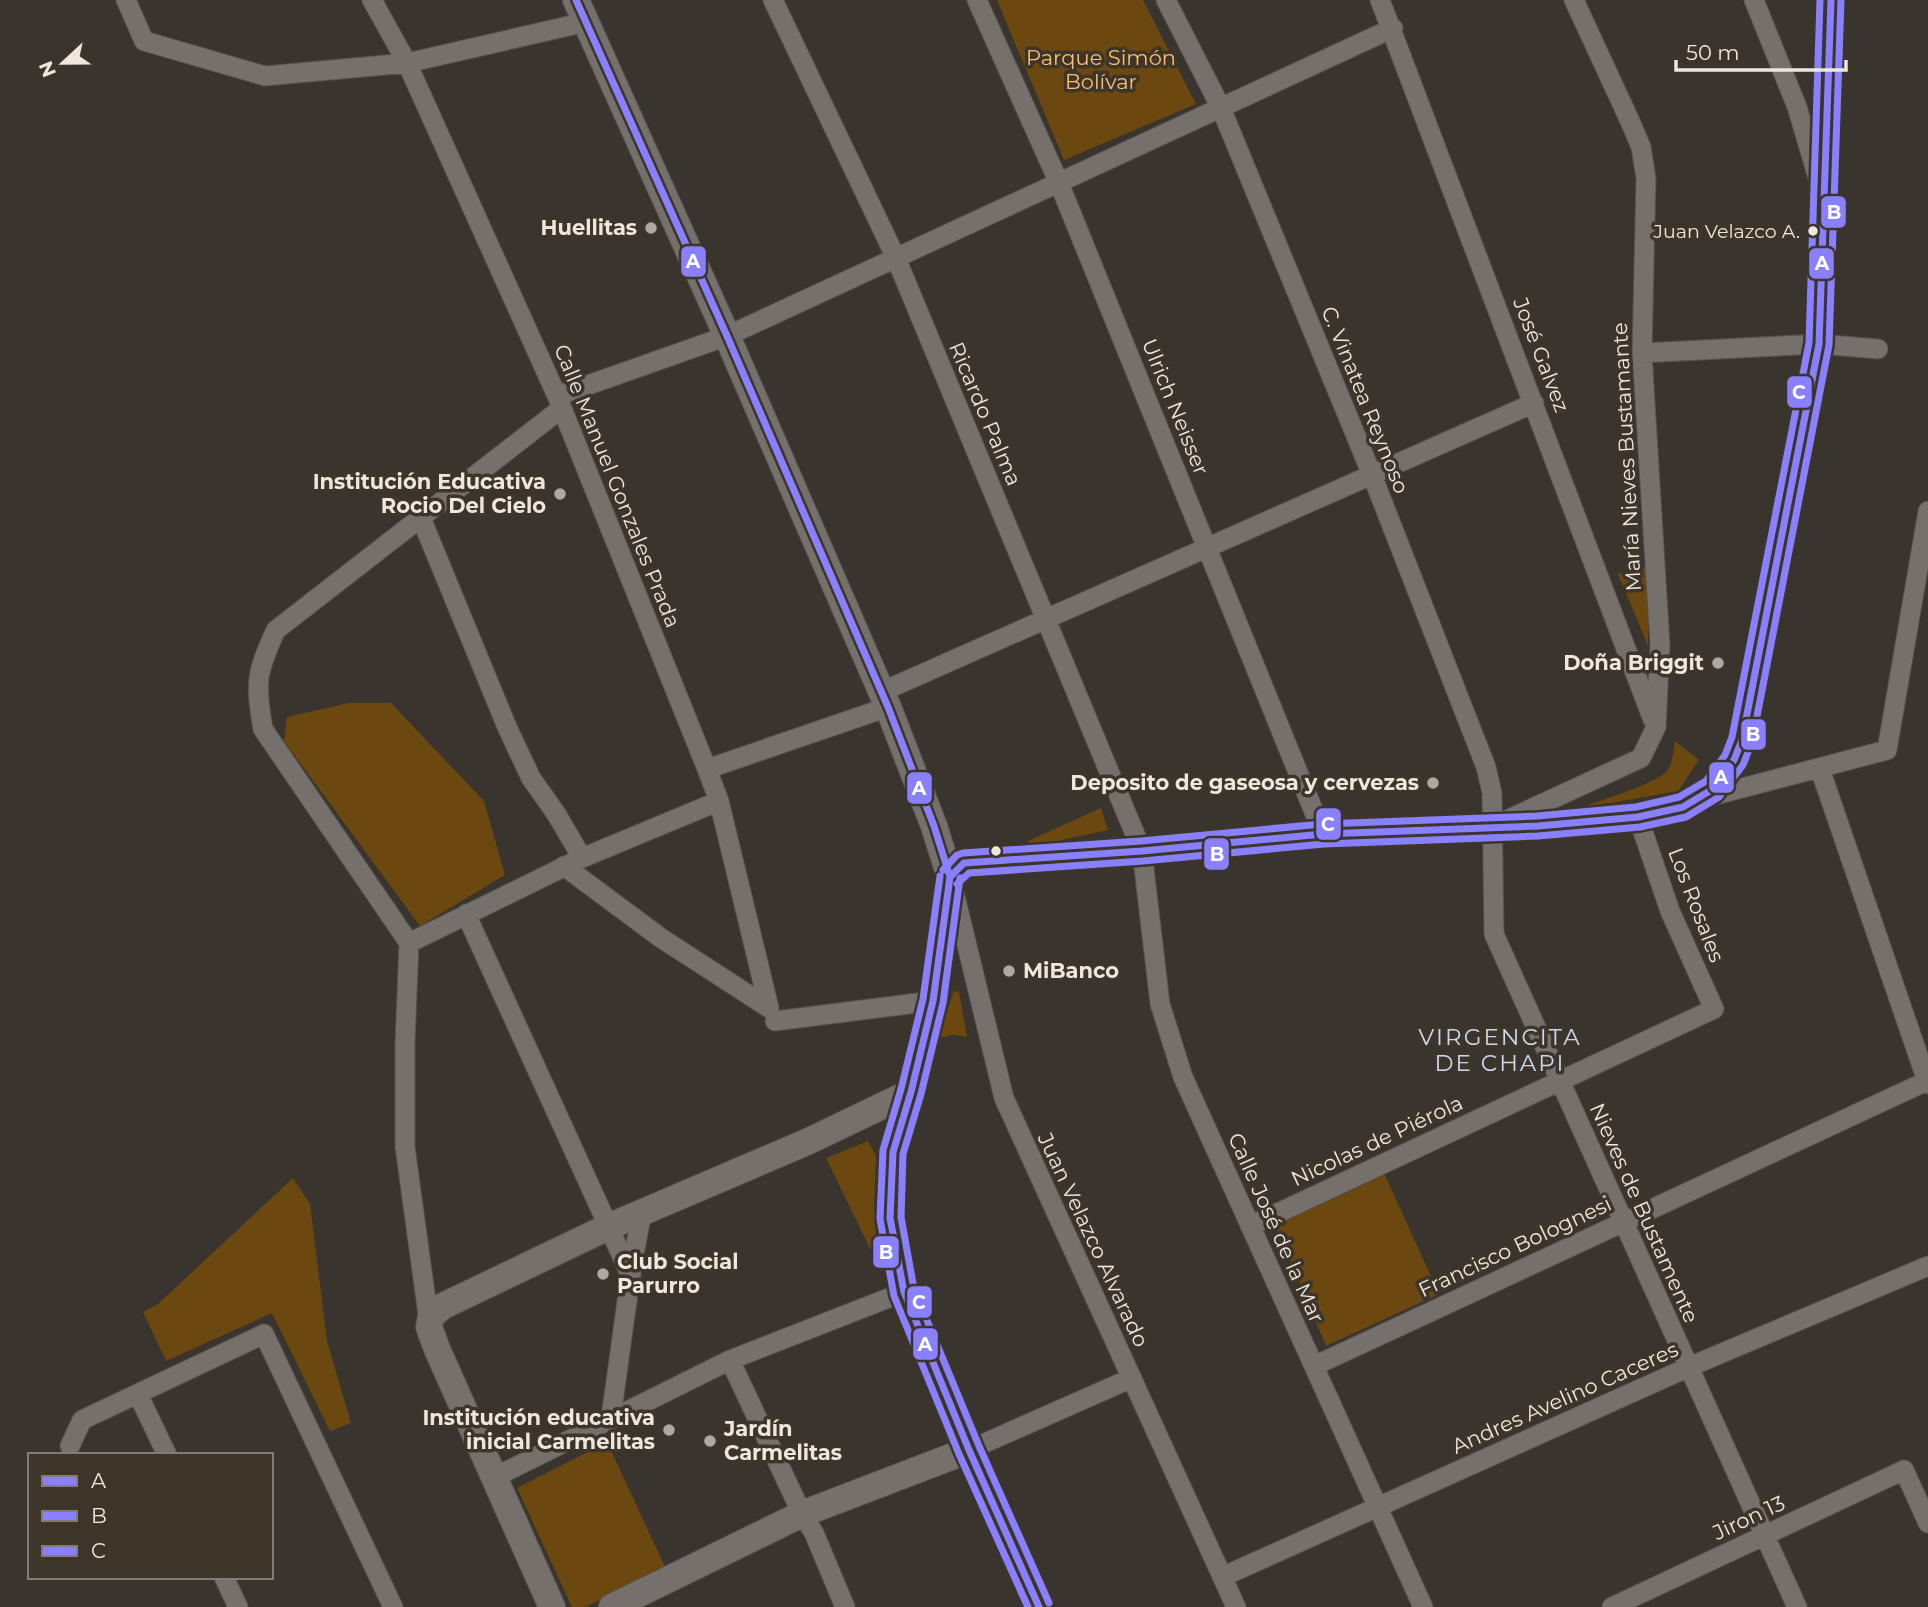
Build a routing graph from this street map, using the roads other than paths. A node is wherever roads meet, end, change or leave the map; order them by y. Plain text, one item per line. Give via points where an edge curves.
1 (126, 0) edge
2 (373, 0) edge
3 (773, 0) edge
4 (976, 0) edge
5 (1166, 0) edge
6 (1380, 0) edge
7 (1574, 0) edge
8 (1754, 0) edge
9 (1831, 0) edge
10 (581, 11) edge
11 (1393, 28) junction
12 (407, 63) junction
13 (1220, 108) junction
14 (1059, 183) junction
15 (1824, 200) junction
16 (895, 258) junction
17 (727, 336) junction
18 (1819, 344) junction
19 (1878, 349) dead end
20 (1642, 353) junction
21 (560, 402) junction
22 (1534, 403) junction
23 (1372, 475) junction
24 (1928, 512) edge
25 (421, 517) junction
26 (1207, 548) junction
27 (1046, 619) junction
28 (885, 700) junction
29 (1656, 727) junction
30 (707, 769) junction
31 (1820, 769) junction
32 (1699, 799) junction
33 (719, 801) junction
34 (1638, 817) junction
35 (1492, 827) junction
36 (1323, 834) junction
37 (1142, 851) junction
38 (573, 862) junction
39 (950, 877) junction
40 (466, 914) junction
41 (409, 943) junction
42 (933, 1001) junction
43 (1714, 1009) joint
44 (772, 1014) junction
45 (1560, 1081) junction
46 (1927, 1082) edge
47 (911, 1092) junction
48 (642, 1212) junction
49 (1623, 1222) junction
50 (1250, 1226) junction
51 (608, 1227) junction
52 (1928, 1266) edge
53 (631, 1276) junction
54 (904, 1292) junction
55 (429, 1322) junction
56 (730, 1360) junction
57 (1314, 1366) junction
58 (1689, 1367) junction
59 (1132, 1378) junction
60 (138, 1394) junction
61 (611, 1417) junction
62 (70, 1446) dead end
63 (970, 1450) junction
64 (166, 1453) edge
65 (495, 1477) junction
66 (1378, 1507) junction
67 (802, 1514) junction
68 (1928, 1523) edge
69 (1764, 1536) junction
70 (1222, 1577) junction
71 (225, 1579) edge
72 (238, 1607) edge
73 (393, 1607) edge
74 (552, 1607) edge
75 (612, 1607) edge
76 (845, 1607) edge
77 (1039, 1607) edge
78 (1236, 1607) edge
79 (1423, 1607) edge
80 (1612, 1607) edge
81 (1797, 1607) edge

1 - 12 street via 144,41 265,76
2 - 12 street, Calle Manuel Gonzales Prada
3 - 16 street, Ricardo Palma
4 - 14 street, Ulrich Neisser
5 - 13 street, C. Vinatea Reynoso
6 - 11 street, José Galvez
7 - 20 street, María Nieves Bustamante via 1641,147 1646,178
8 - 15 street via 1797,107
9 - 15 street
10 - 12 street
10 - 17 main road
11 - 13 street
11 - 22 street, José Galvez
12 - 21 street, Calle Manuel Gonzales Prada
13 - 14 street
13 - 23 street, C. Vinatea Reynoso
14 - 16 street
14 - 26 street, Ulrich Neisser
15 - 18 street
16 - 17 street
16 - 27 street, Ricardo Palma
17 - 21 street
17 - 28 main road
18 - 19 street
18 - 20 street
18 - 32 street via 1742,740 1724,776
20 - 29 street, María Nieves Bustamante via 1660,645
21 - 25 street
21 - 30 street, Calle Manuel Gonzales Prada
22 - 23 street
22 - 29 street, José Galvez
23 - 26 street
23 - 35 street, C. Vinatea Reynoso via 1486,767
24 - 31 street via 1887,750
25 - 38 street via 526,768 557,815
25 - 41 street via 276,630 261,662 257,693 263,729
26 - 27 street
26 - 36 street, Ulrich Neisser
27 - 28 street
27 - 37 street, Ricardo Palma
28 - 30 street
28 - 39 main road
29 - 35 street, María Nieves Bustamante via 1641,758
30 - 33 street, Calle Manuel Gonzales Prada
31 - 32 street
31 - 46 street
32 - 34 street
33 - 38 street
33 - 44 street, Calle Manuel Gonzales Prada
34 - 35 street
34 - 43 street, Los Rosales via 1670,911
35 - 36 street
35 - 45 street, Nieves de Bustamente via 1494,934
36 - 37 street
37 - 39 street via 964,863
37 - 50 street, Calle José de la Mar via 1160,1004 1183,1077
38 - 40 street
38 - 44 street via 661,938
39 - 42 main road
39 - 59 street, Juan Velazco Alvarado via 1004,1098
40 - 41 street
40 - 51 street
41 - 55 street via 405,1147
42 - 44 street
42 - 47 main road
43 - 45 street, Nicolas de Piérola
45 - 49 street, Nieves de Bustamente
45 - 50 street, Nicolas de Piérola
46 - 49 street, Francisco Bolognesi
47 - 48 main road
47 - 54 main road via 893,1152 890,1218
48 - 51 main road
48 - 53 street
49 - 57 street, Francisco Bolognesi
49 - 58 street, Nieves de Bustamente
50 - 57 street, Calle José de la Mar
51 - 53 street
51 - 55 main road via 443,1306
52 - 58 street, Andres Avelino Caceres
53 - 61 street
54 - 56 street
54 - 63 main road
55 - 65 main road
56 - 61 street
56 - 67 street
57 - 66 street, Calle José de la Mar
58 - 66 street, Andres Avelino Caceres
58 - 69 street, Nieves de Bustamente
59 - 63 street
59 - 70 street, Juan Velazco Alvarado
60 - 62 street via 82,1420
60 - 64 street
60 - 73 street via 264,1334
61 - 65 street
63 - 67 main road
63 - 77 main road
65 - 74 main road
66 - 70 street, Andres Avelino Caceres
66 - 79 street, Calle José de la Mar
67 - 75 main road
67 - 76 street
68 - 69 street, Jiron 13 via 1904,1470
69 - 80 street, Jiron 13
69 - 81 street, Nieves de Bustamente
70 - 78 street, Juan Velazco Alvarado
71 - 72 street

